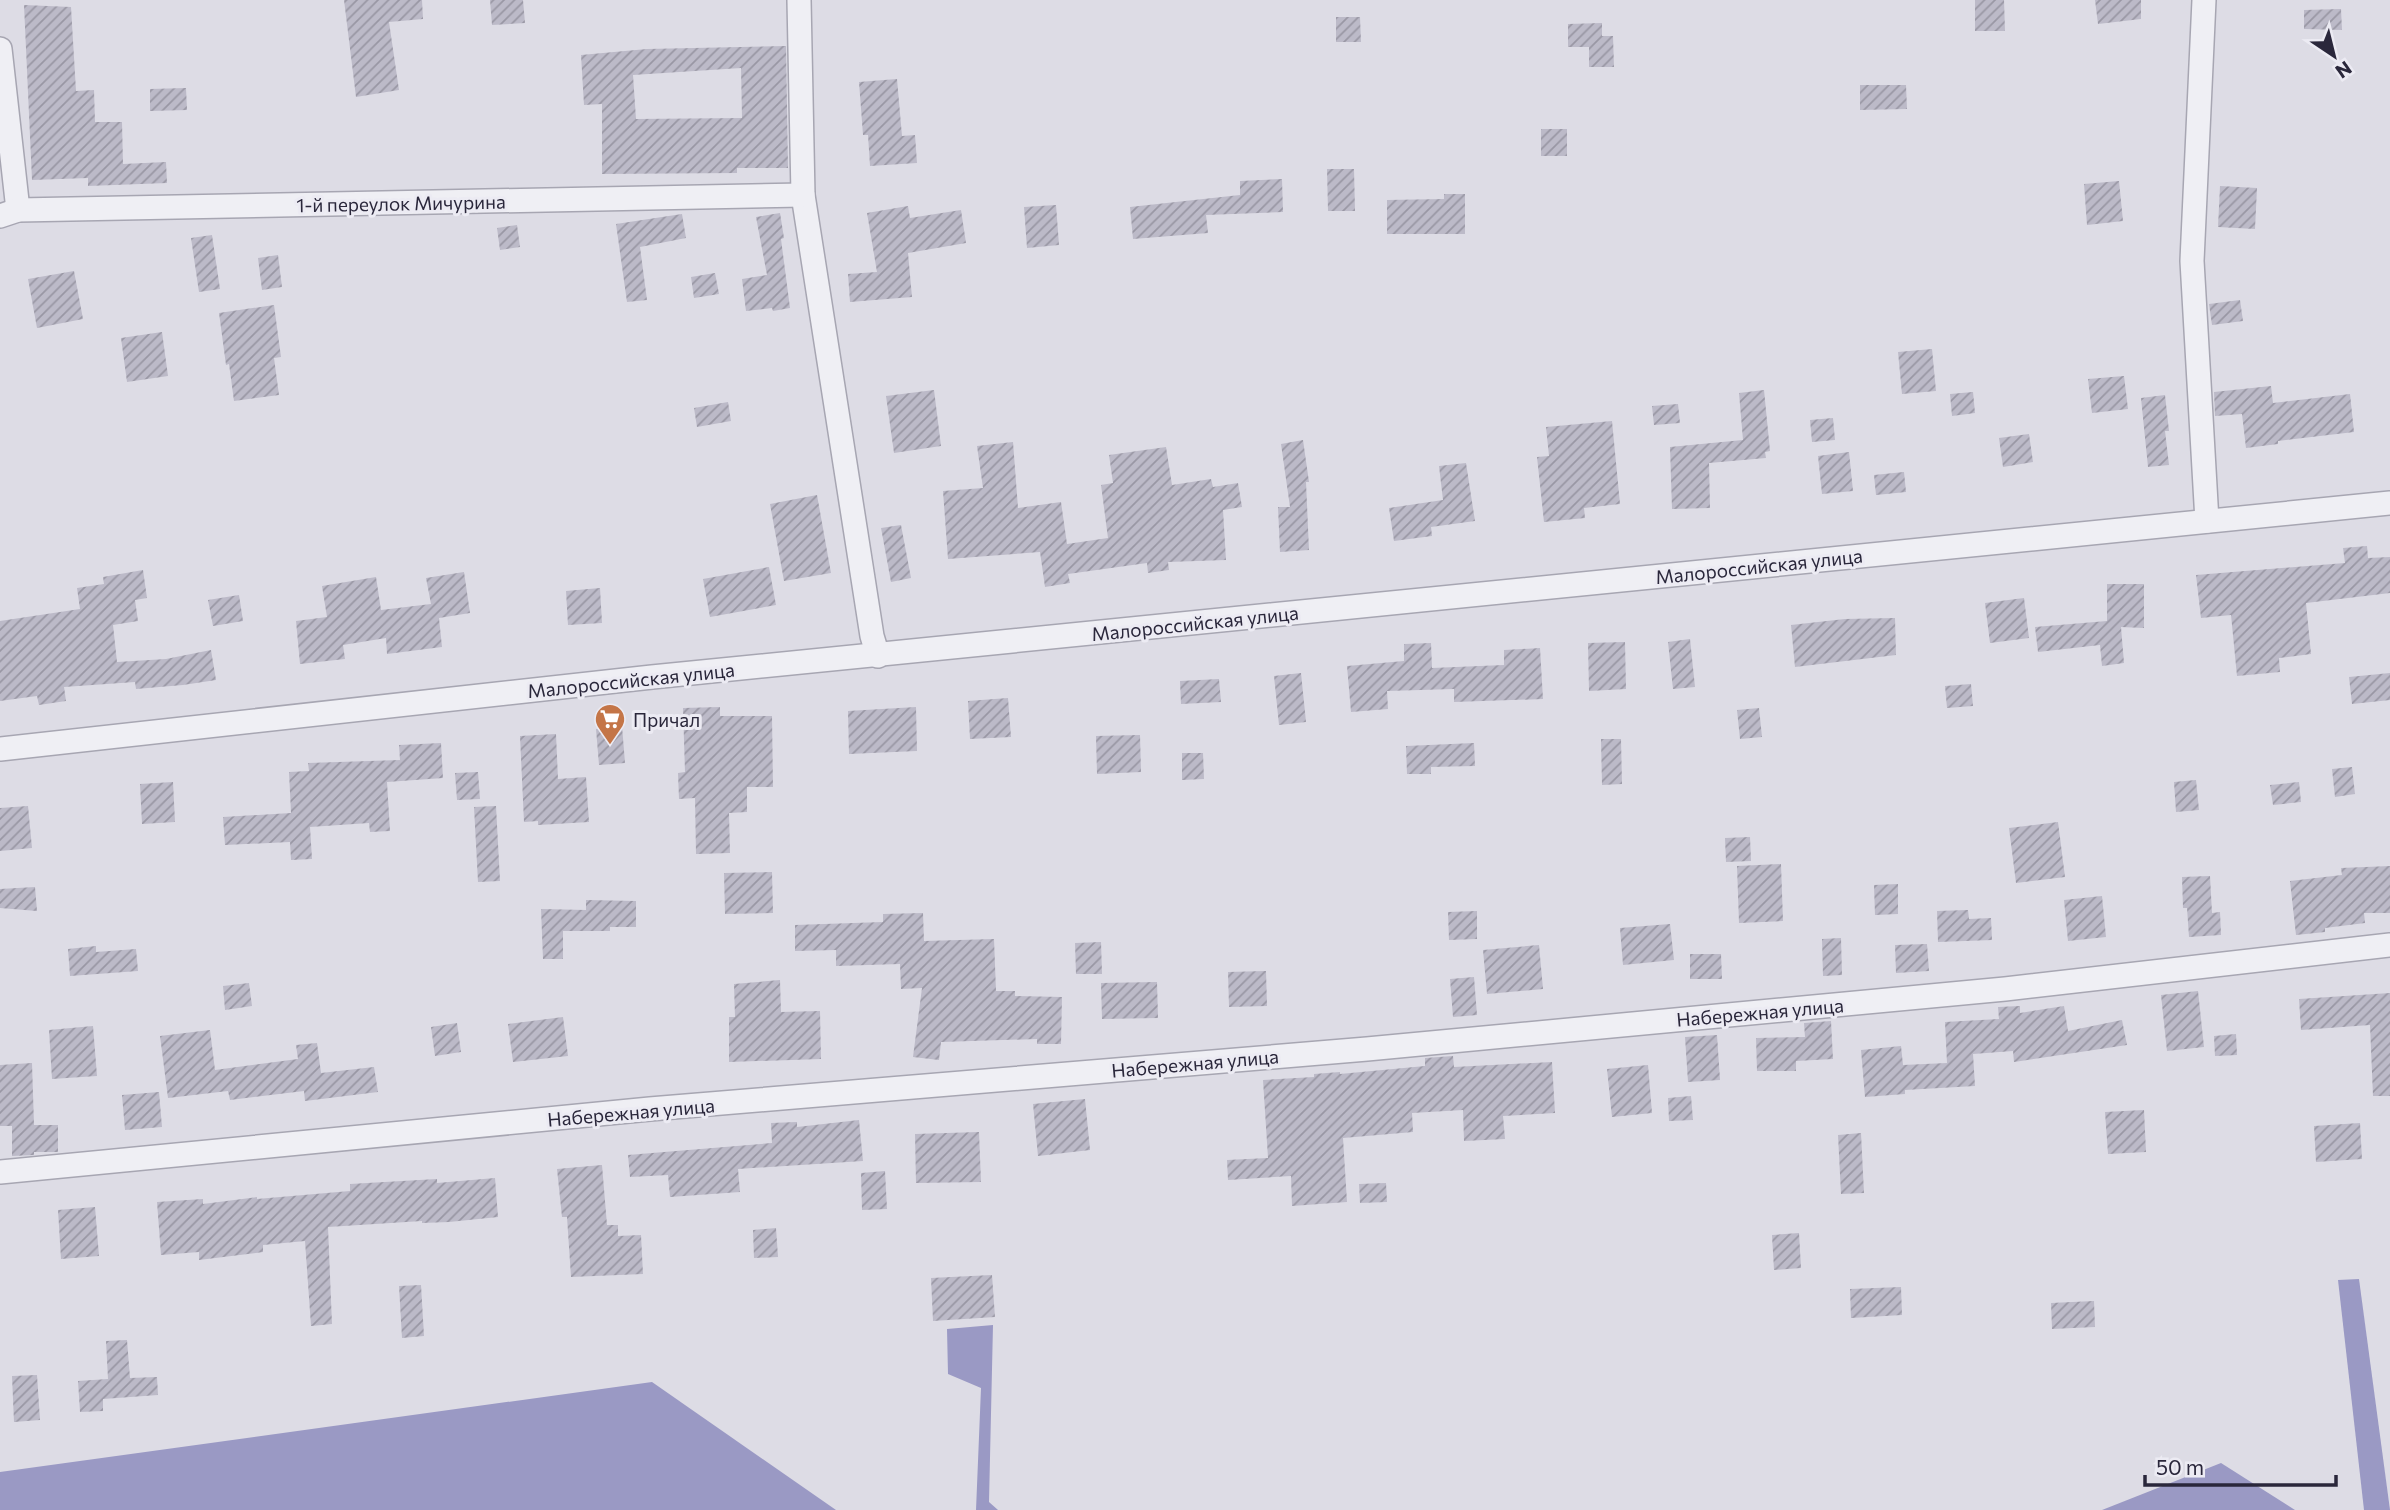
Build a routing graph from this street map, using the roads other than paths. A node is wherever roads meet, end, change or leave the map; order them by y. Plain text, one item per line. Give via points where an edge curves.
1 (799, 0) edge
2 (2204, 0) edge
3 (0, 49) edge
4 (803, 195) junction
5 (9, 213) edge
6 (2390, 503) edge
7 (2207, 521) junction
8 (878, 656) junction
9 (0, 749) edge
10 (2390, 945) edge
11 (0, 1172) edge

1 - 4 street
2 - 7 street via 2192,261
3 - 5 street
4 - 5 street, 1-й переулок Мичурина
4 - 8 street
6 - 7 street, Малороссийская улица
7 - 8 street, Малороссийская улица
8 - 9 street, Малороссийская улица
10 - 11 street, Набережная улица via 2005,989 1381,1048 650,1109

